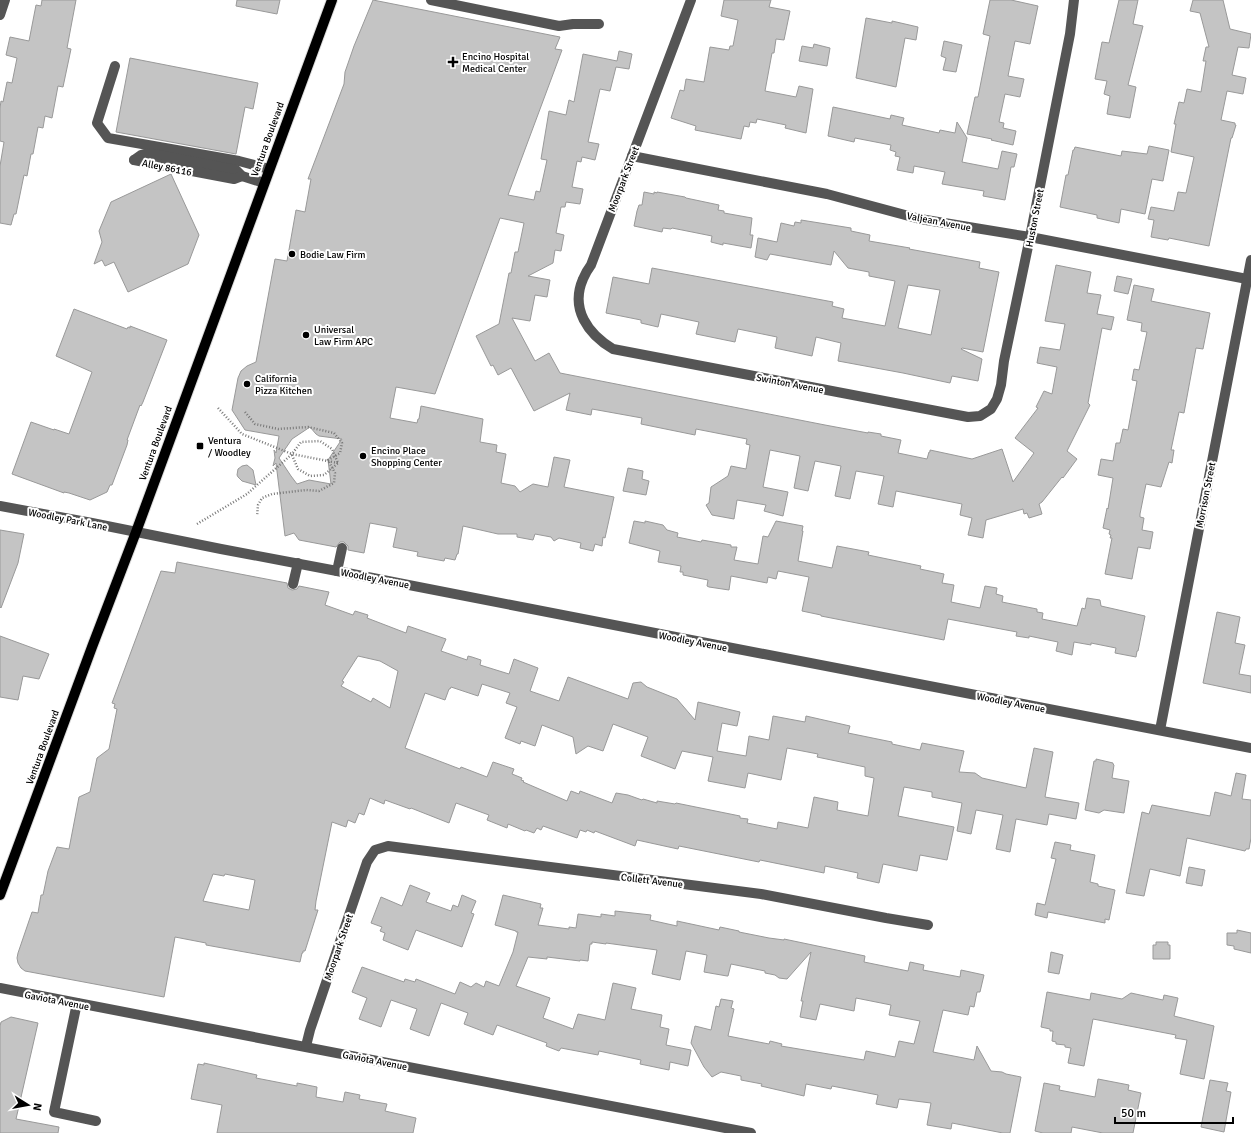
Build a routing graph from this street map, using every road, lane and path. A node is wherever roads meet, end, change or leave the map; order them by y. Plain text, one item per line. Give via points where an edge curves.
1 (6, 0) edge
2 (332, 0) edge
3 (431, 0) edge
4 (691, 0) edge
5 (1074, 0) edge
6 (0, 15) edge
7 (599, 24) dead end
8 (115, 66) dead end
9 (632, 156) junction
10 (269, 168) junction
11 (242, 176) junction
12 (264, 183) junction
13 (1030, 237) junction
14 (1251, 260) edge
15 (1247, 279) junction
16 (613, 349) joint
17 (218, 408) dead end
18 (245, 412) dead end
19 (968, 417) joint
20 (292, 454) junction
21 (328, 460) junction
22 (338, 463) junction
23 (0, 506) edge
24 (257, 516) dead end
25 (197, 524) dead end
26 (136, 532) junction
27 (342, 548) dead end
28 (298, 563) junction
29 (337, 571) junction
30 (293, 584) dead end
31 (1160, 730) junction
32 (1251, 748) edge
33 (375, 850) joint
34 (0, 894) edge
35 (928, 925) dead end
36 (0, 988) edge
37 (76, 1003) junction
38 (306, 1046) junction
39 (96, 1121) dead end
40 (751, 1133) edge

1 - 6 street
2 - 10 main road, Ventura Boulevard
3 - 7 street via 559,26
4 - 9 street, Moorpark Street
5 - 13 street, Huston Street via 1070,34
8 - 10 street via 97,123 108,138
9 - 13 street, Valjean Avenue via 827,194 920,219
9 - 16 street, Moorpark Street via 583,280 578,300 585,323 602,343
10 - 12 main road, Ventura Boulevard
11 - 11 street, Alley 86116 via 236,170 148,153 134,160 234,179
11 - 12 street, Alley 86116
12 - 26 main road, Ventura Boulevard
13 - 15 street, Valjean Avenue
13 - 19 street, Huston Street via 997,399 991,409 980,416
14 - 15 street, Morrison Street
15 - 31 street, Morrison Street
16 - 19 street, Swinton Avenue
17 - 20 path via 242,434
18 - 21 path, bridge via 255,424 278,429 308,427 334,433 342,443 340,453
20 - 21 path
20 - 22 path via 298,469 310,476 324,475
20 - 22 path via 301,442 320,441 332,448
20 - 25 path via 247,494
21 - 22 path
21 - 24 path, bridge via 335,473 334,483 319,491 272,494 262,498
23 - 26 street, Woodley Park Lane
26 - 28 street, Woodley Avenue
26 - 34 main road, Ventura Boulevard
27 - 29 street
28 - 29 street, Woodley Avenue
28 - 30 street
29 - 31 street, Woodley Avenue
31 - 32 street, Woodley Avenue
33 - 35 street, Collett Avenue via 388,846 761,894
33 - 38 street, Moorpark Street via 367,862
36 - 37 street, Gaviota Avenue
37 - 38 street, Gaviota Avenue
37 - 39 street via 54,1112
38 - 40 street, Gaviota Avenue

